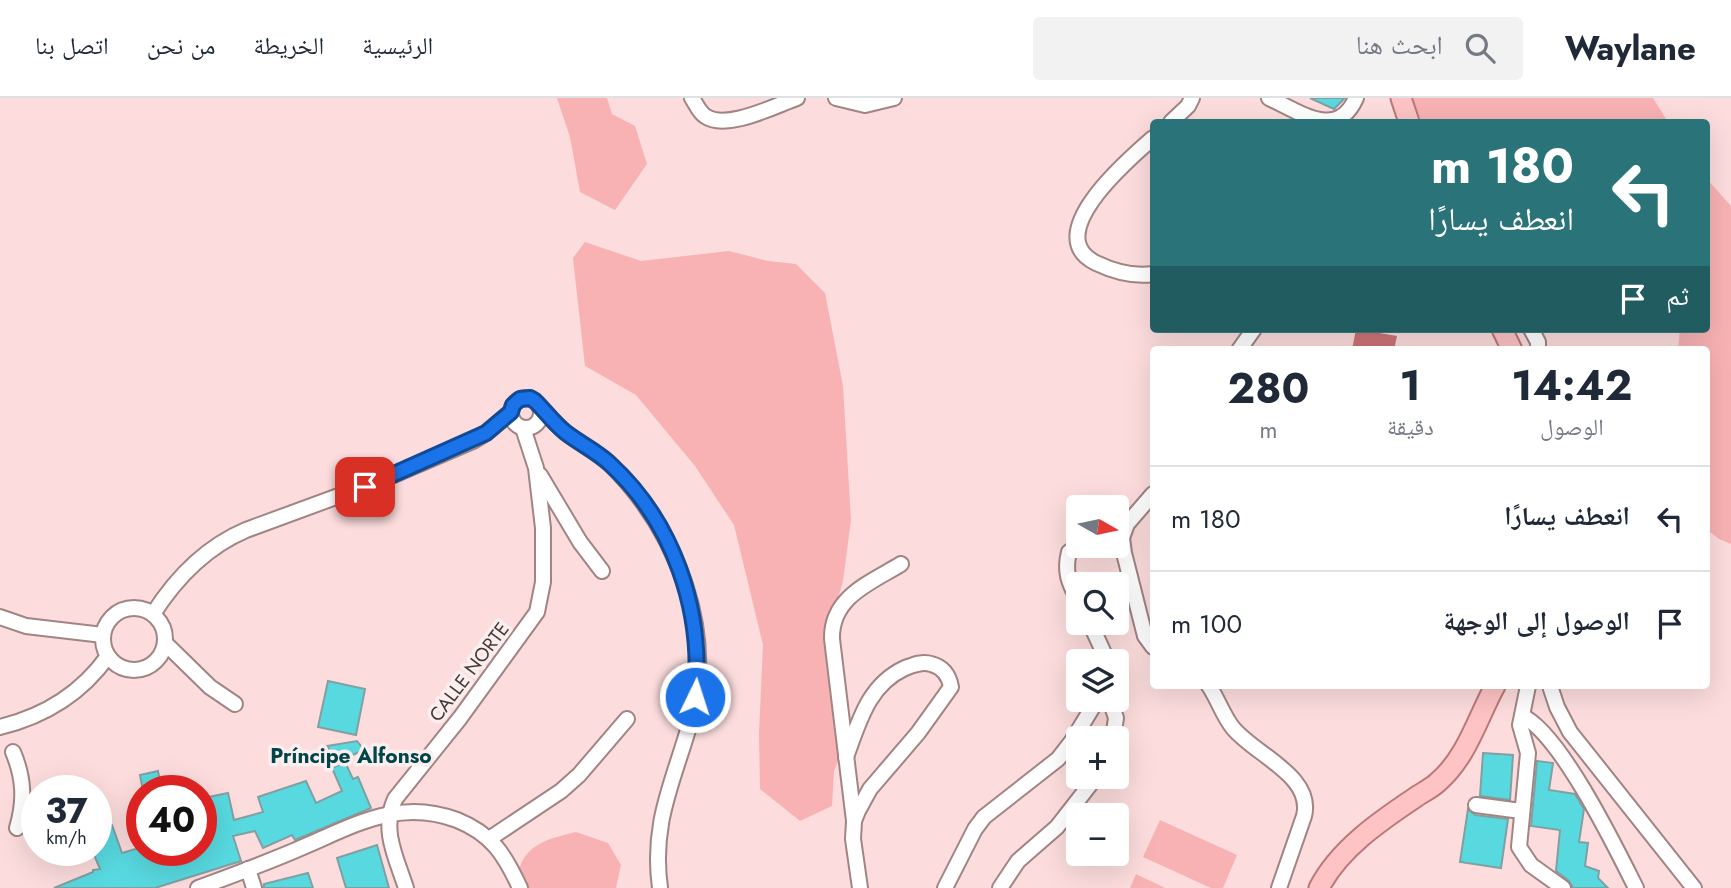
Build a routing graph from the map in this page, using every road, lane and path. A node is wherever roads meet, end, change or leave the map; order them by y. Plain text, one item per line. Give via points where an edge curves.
1 (692, 98) edge
2 (797, 98) edge
3 (824, 98) edge
4 (835, 98) edge
5 (894, 98) edge
6 (1192, 98) edge
7 (1269, 98) edge
8 (1356, 98) edge
9 (1401, 98) edge
10 (1174, 119) edge
11 (1315, 119) edge
12 (1340, 119) edge
13 (1408, 119) edge
14 (1150, 141) edge
15 (1150, 274) edge
16 (539, 405) junction
17 (511, 412) junction
18 (525, 427) junction
19 (565, 432) junction
20 (486, 433) junction
21 (536, 468) junction
22 (1150, 497) edge
23 (1131, 519) joint
24 (901, 564) dead end
25 (603, 571) dead end
26 (153, 614) junction
27 (0, 617) edge
28 (103, 635) junction
29 (165, 643) junction
30 (1150, 643) edge
31 (108, 656) junction
32 (1211, 689) edge
33 (1494, 689) edge
34 (1527, 689) edge
35 (1551, 689) edge
36 (235, 704) dead end
37 (1090, 712) edge
38 (1522, 716) junction
39 (627, 719) dead end
40 (0, 727) edge
41 (13, 752) dead end
42 (846, 757) junction
43 (1087, 789) edge
44 (1476, 805) dead end
45 (1521, 811) junction
46 (388, 814) junction
47 (854, 821) junction
48 (17, 828) dead end
49 (489, 839) junction
50 (248, 869) junction
51 (510, 870) junction
52 (1560, 886) edge
53 (206, 887) edge
54 (254, 888) edge
55 (406, 888) edge
56 (508, 888) edge
57 (520, 888) edge
58 (660, 888) edge
59 (860, 888) edge
60 (945, 888) edge
61 (1000, 888) edge
62 (1279, 888) edge
63 (1319, 888) edge
64 (1636, 888) edge
65 (1694, 888) edge

1 - 2 street via 704,116 726,122
3 - 4 street
4 - 5 street via 865,105
6 - 10 street
7 - 11 street
8 - 12 street via 1350,112
9 - 13 main road
14 - 15 street via 1092,201 1077,231 1088,259 1133,275
16 - 17 street via 525,397 516,401
16 - 18 street via 541,417
16 - 19 street
17 - 18 street via 511,418
17 - 20 street
18 - 19 street
18 - 20 street
18 - 21 street
19 - 58 street via 609,463 650,512 675,559 693,611 698,654 695,697 661,818
20 - 26 street via 382,480 235,535 193,565
21 - 25 street
21 - 46 street, CALLE NORTE via 545,558 537,612
22 - 23 street
23 - 30 street via 1122,545
24 - 42 street via 849,596 833,622
26 - 28 street via 143,609 122,610
26 - 29 street
27 - 28 street via 26,626
28 - 31 street
29 - 31 street via 155,662 135,671 115,664
29 - 36 street
31 - 40 street via 88,681 62,702
32 - 62 street via 1238,734 1303,791 1304,816
33 - 63 main road via 1452,768 1352,845
34 - 38 street
35 - 65 street via 1570,732
37 - 60 street via 1058,759 984,817
38 - 45 street via 1520,731 1528,753
38 - 64 street via 1543,731 1571,771
39 - 49 street via 570,783
41 - 48 street via 23,789
42 - 47 street
42 - 47 street via 866,704 888,678 922,663 946,674 951,687 870,789
43 - 61 street via 1057,827 1018,862
44 - 45 street
45 - 52 street via 1518,837 1522,853
46 - 49 street via 406,810 444,815 479,829
46 - 50 street
46 - 55 street via 389,834
47 - 59 street
49 - 51 street
50 - 53 street
50 - 54 street
51 - 56 street
51 - 57 street

